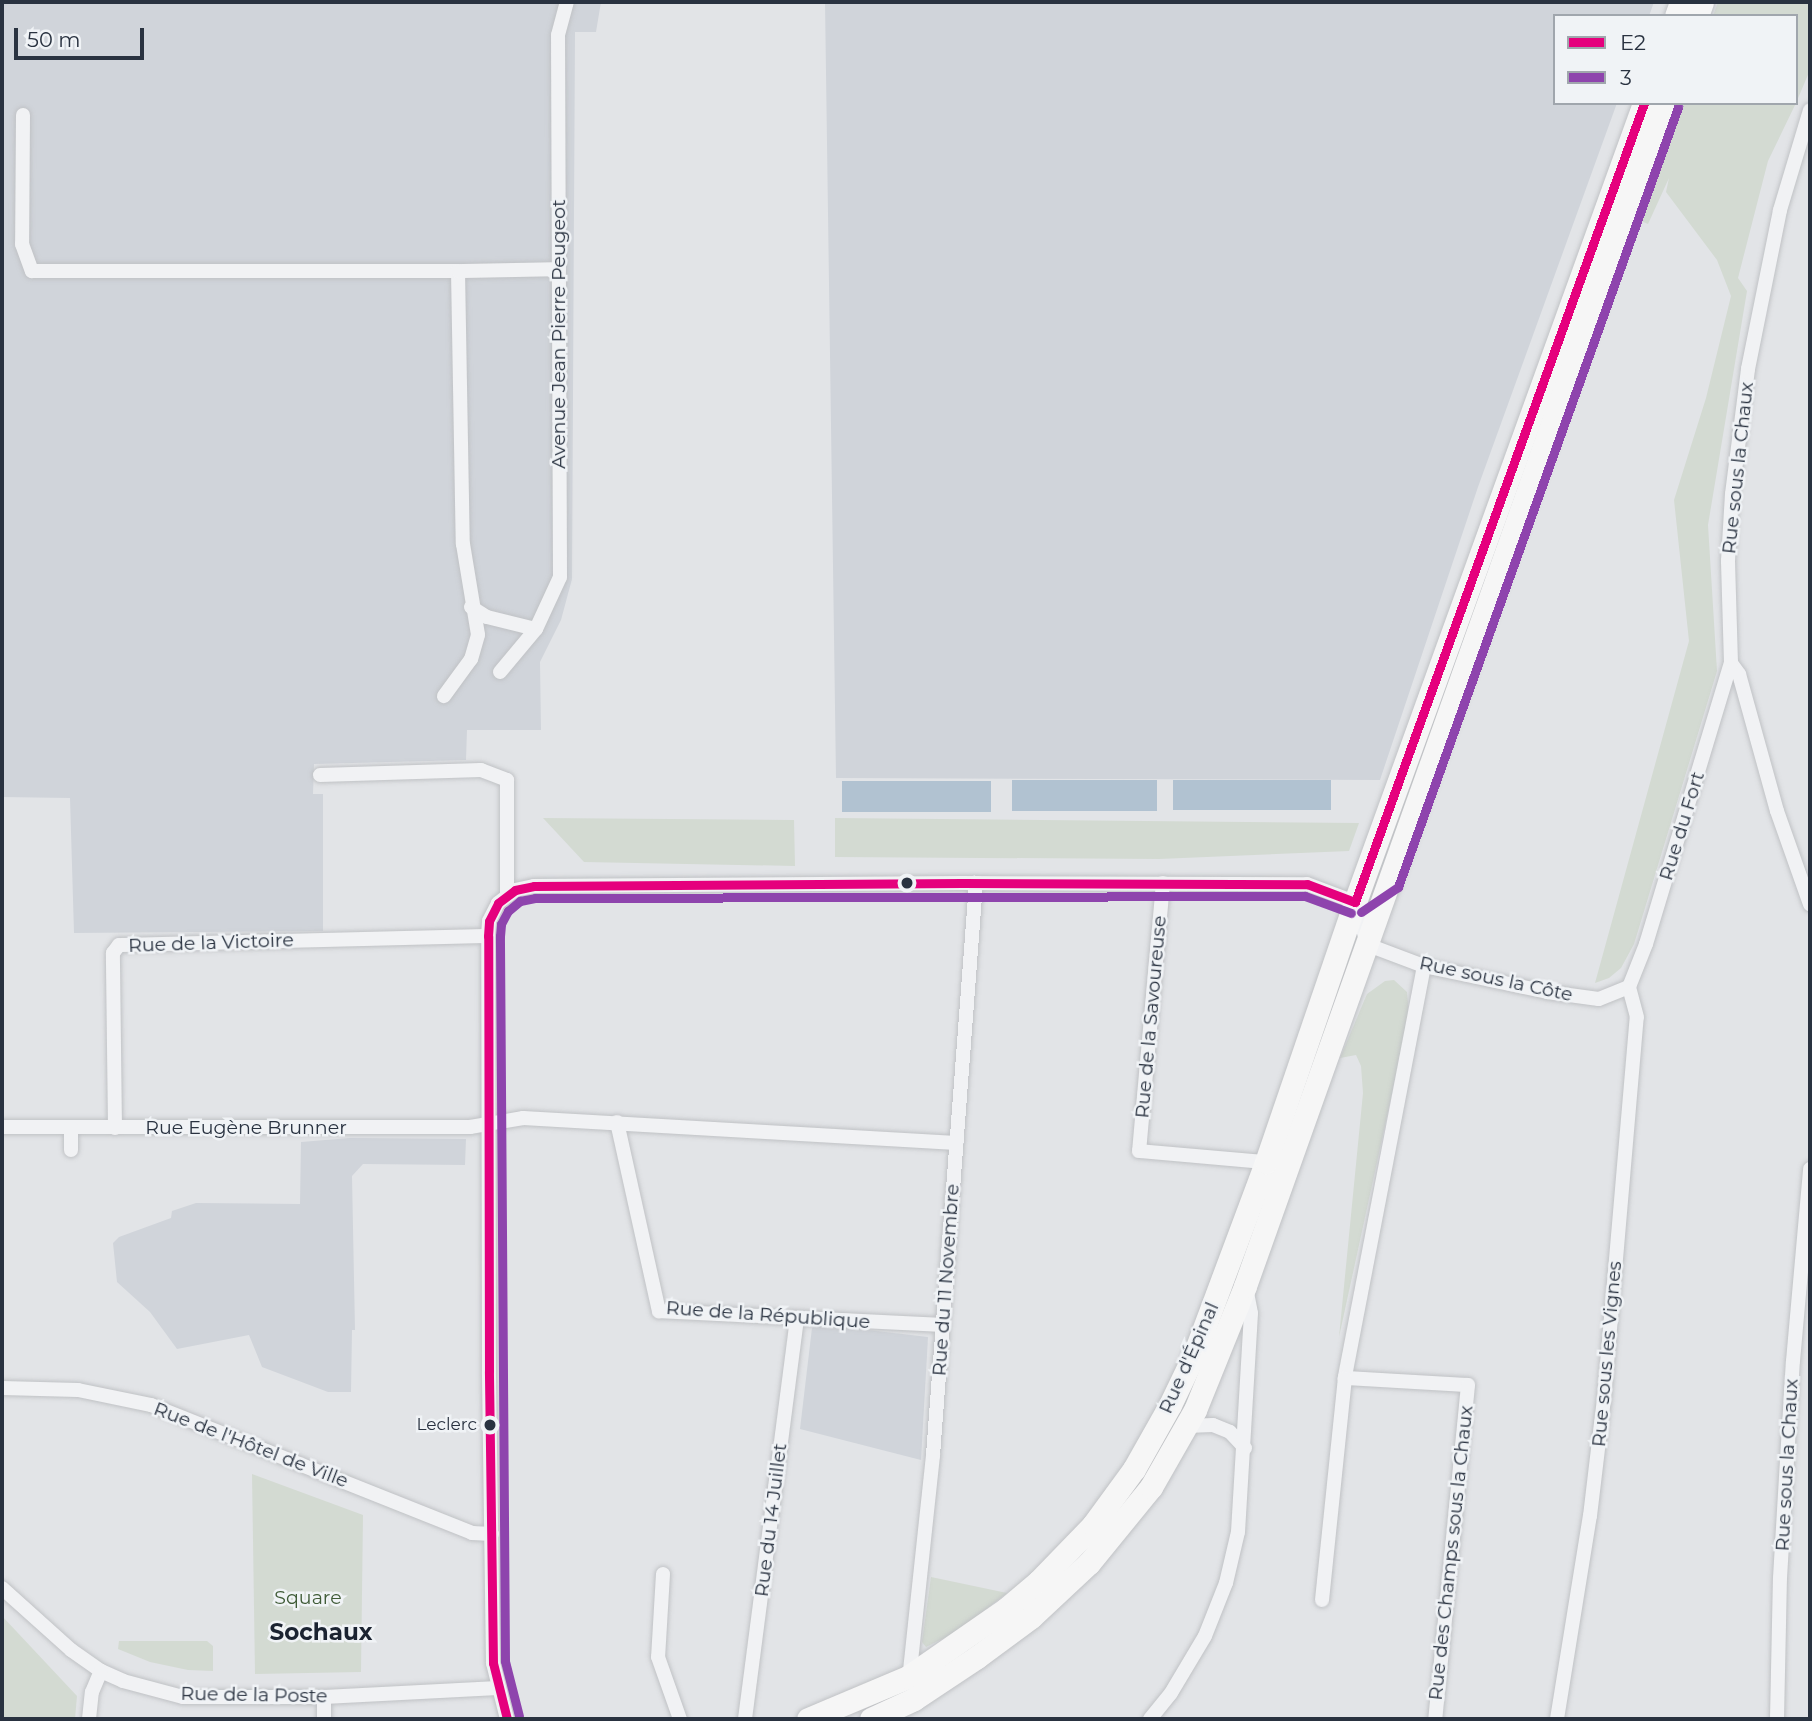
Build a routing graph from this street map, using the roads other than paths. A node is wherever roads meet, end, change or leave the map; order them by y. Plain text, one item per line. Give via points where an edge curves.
1 (559, 2) edge
2 (567, 2) edge
3 (558, 35) junction
4 (1643, 105) edge
5 (1665, 105) edge
6 (1810, 110) edge
7 (23, 116) dead end
8 (559, 269) junction
9 (458, 271) junction
10 (471, 607) junction
11 (536, 629) junction
12 (1731, 663) junction
13 (500, 672) dead end
14 (444, 696) dead end
15 (320, 775) dead end
16 (976, 883) junction
17 (1163, 883) junction
18 (1386, 883) junction
19 (507, 895) junction
20 (1356, 902) junction
21 (1810, 904) edge
22 (488, 936) junction
23 (1366, 941) junction
24 (1424, 966) junction
25 (1629, 987) junction
26 (490, 1122) junction
27 (617, 1122) junction
28 (2, 1127) edge
29 (71, 1128) junction
30 (115, 1128) junction
31 (956, 1143) junction
32 (71, 1150) dead end
33 (1266, 1162) junction
34 (1810, 1169) edge
35 (1245, 1286) junction
36 (797, 1320) junction
37 (942, 1325) junction
38 (1345, 1378) junction
39 (2, 1388) edge
40 (1187, 1426) junction
41 (1245, 1448) junction
42 (492, 1534) junction
43 (663, 1574) dead end
44 (2, 1588) edge
45 (1322, 1600) dead end
46 (101, 1671) junction
47 (498, 1688) junction
48 (911, 1688) junction
49 (324, 1697) junction
50 (866, 1712) edge
51 (89, 1719) edge
52 (324, 1719) edge
53 (508, 1719) edge
54 (680, 1719) edge
55 (745, 1719) edge
56 (808, 1719) edge
57 (1150, 1719) edge
58 (1435, 1719) edge
59 (1557, 1719) edge
60 (1777, 1719) edge

1 - 3 street, Avenue Jean Pierre Peugeot
2 - 3 street, Avenue Jean Pierre Peugeot
3 - 8 street, Avenue Jean Pierre Peugeot
4 - 20 main road, Rue d'Épinal
5 - 18 main road, Rue d'Épinal
6 - 12 street, Rue sous la Chaux via 1780,210 1748,369 1730,521
7 - 9 street via 22,244 32,271
8 - 9 street
8 - 11 street, Avenue Jean Pierre Peugeot via 561,577
9 - 10 street via 463,544
10 - 11 street via 487,617
10 - 14 street via 478,635 471,659
11 - 13 street, Avenue Jean Pierre Peugeot
12 - 21 street, Rue sous la Chaux via 1739,674 1777,811
12 - 25 street, Rue du Fort
15 - 19 street via 481,770 507,780
16 - 17 street
16 - 19 street via 560,885 523,887
16 - 31 street, Rue du 11 Novembre
17 - 20 street via 1307,884
17 - 33 street, Rue de la Savoureuse via 1139,1151
18 - 20 street
18 - 23 main road, Rue d'Épinal
19 - 22 street via 492,912
20 - 23 street
20 - 33 main road, Rue d'Épinal
22 - 26 street
22 - 30 street, Rue de la Victoire via 120,945 113,953
23 - 24 street, Rue sous la Côte
23 - 35 main road, Rue d'Épinal
24 - 25 street, Rue sous la Côte via 1598,999
24 - 38 street
25 - 59 street, Rue sous les Vignes via 1637,1017 1604,1399
26 - 27 street via 523,1118
26 - 30 street, Rue Eugène Brunner via 470,1127
26 - 42 street
27 - 31 street
27 - 36 street, Rue de la République via 659,1311
28 - 29 street, Rue Eugène Brunner
29 - 30 street, Rue Eugène Brunner
29 - 32 street
31 - 37 street, Rue du 11 Novembre
33 - 48 main road, Rue d'Épinal via 1194,1355 1134,1469 1093,1525 1039,1581
34 - 60 street, Rue sous la Chaux via 1793,1361
35 - 40 main road, Rue d'Épinal
35 - 41 street via 1251,1313
36 - 37 street, Rue de la République
36 - 55 street, Rue du 14 Juillet
37 - 48 street, Rue du 11 Novembre
38 - 45 street
38 - 58 street, Rue des Champs sous la Chaux via 1468,1385
39 - 42 street, Rue de l'Hôtel de Ville via 78,1390 152,1405 472,1533
40 - 41 street via 1213,1425 1230,1432
40 - 48 main road, Rue d'Épinal via 1151,1487 1089,1563 1031,1617
41 - 57 street via 1238,1532 1226,1583 1205,1636
42 - 47 street via 493,1663
43 - 54 street via 657,1657
44 - 46 street, Rue de la Poste
46 - 49 street, Rue de la Poste via 183,1697
46 - 51 street via 92,1692
47 - 49 street, Rue de la Poste
47 - 53 street
48 - 50 main road, Rue d'Épinal
49 - 52 street
50 - 56 main road, Rue d'Épinal

